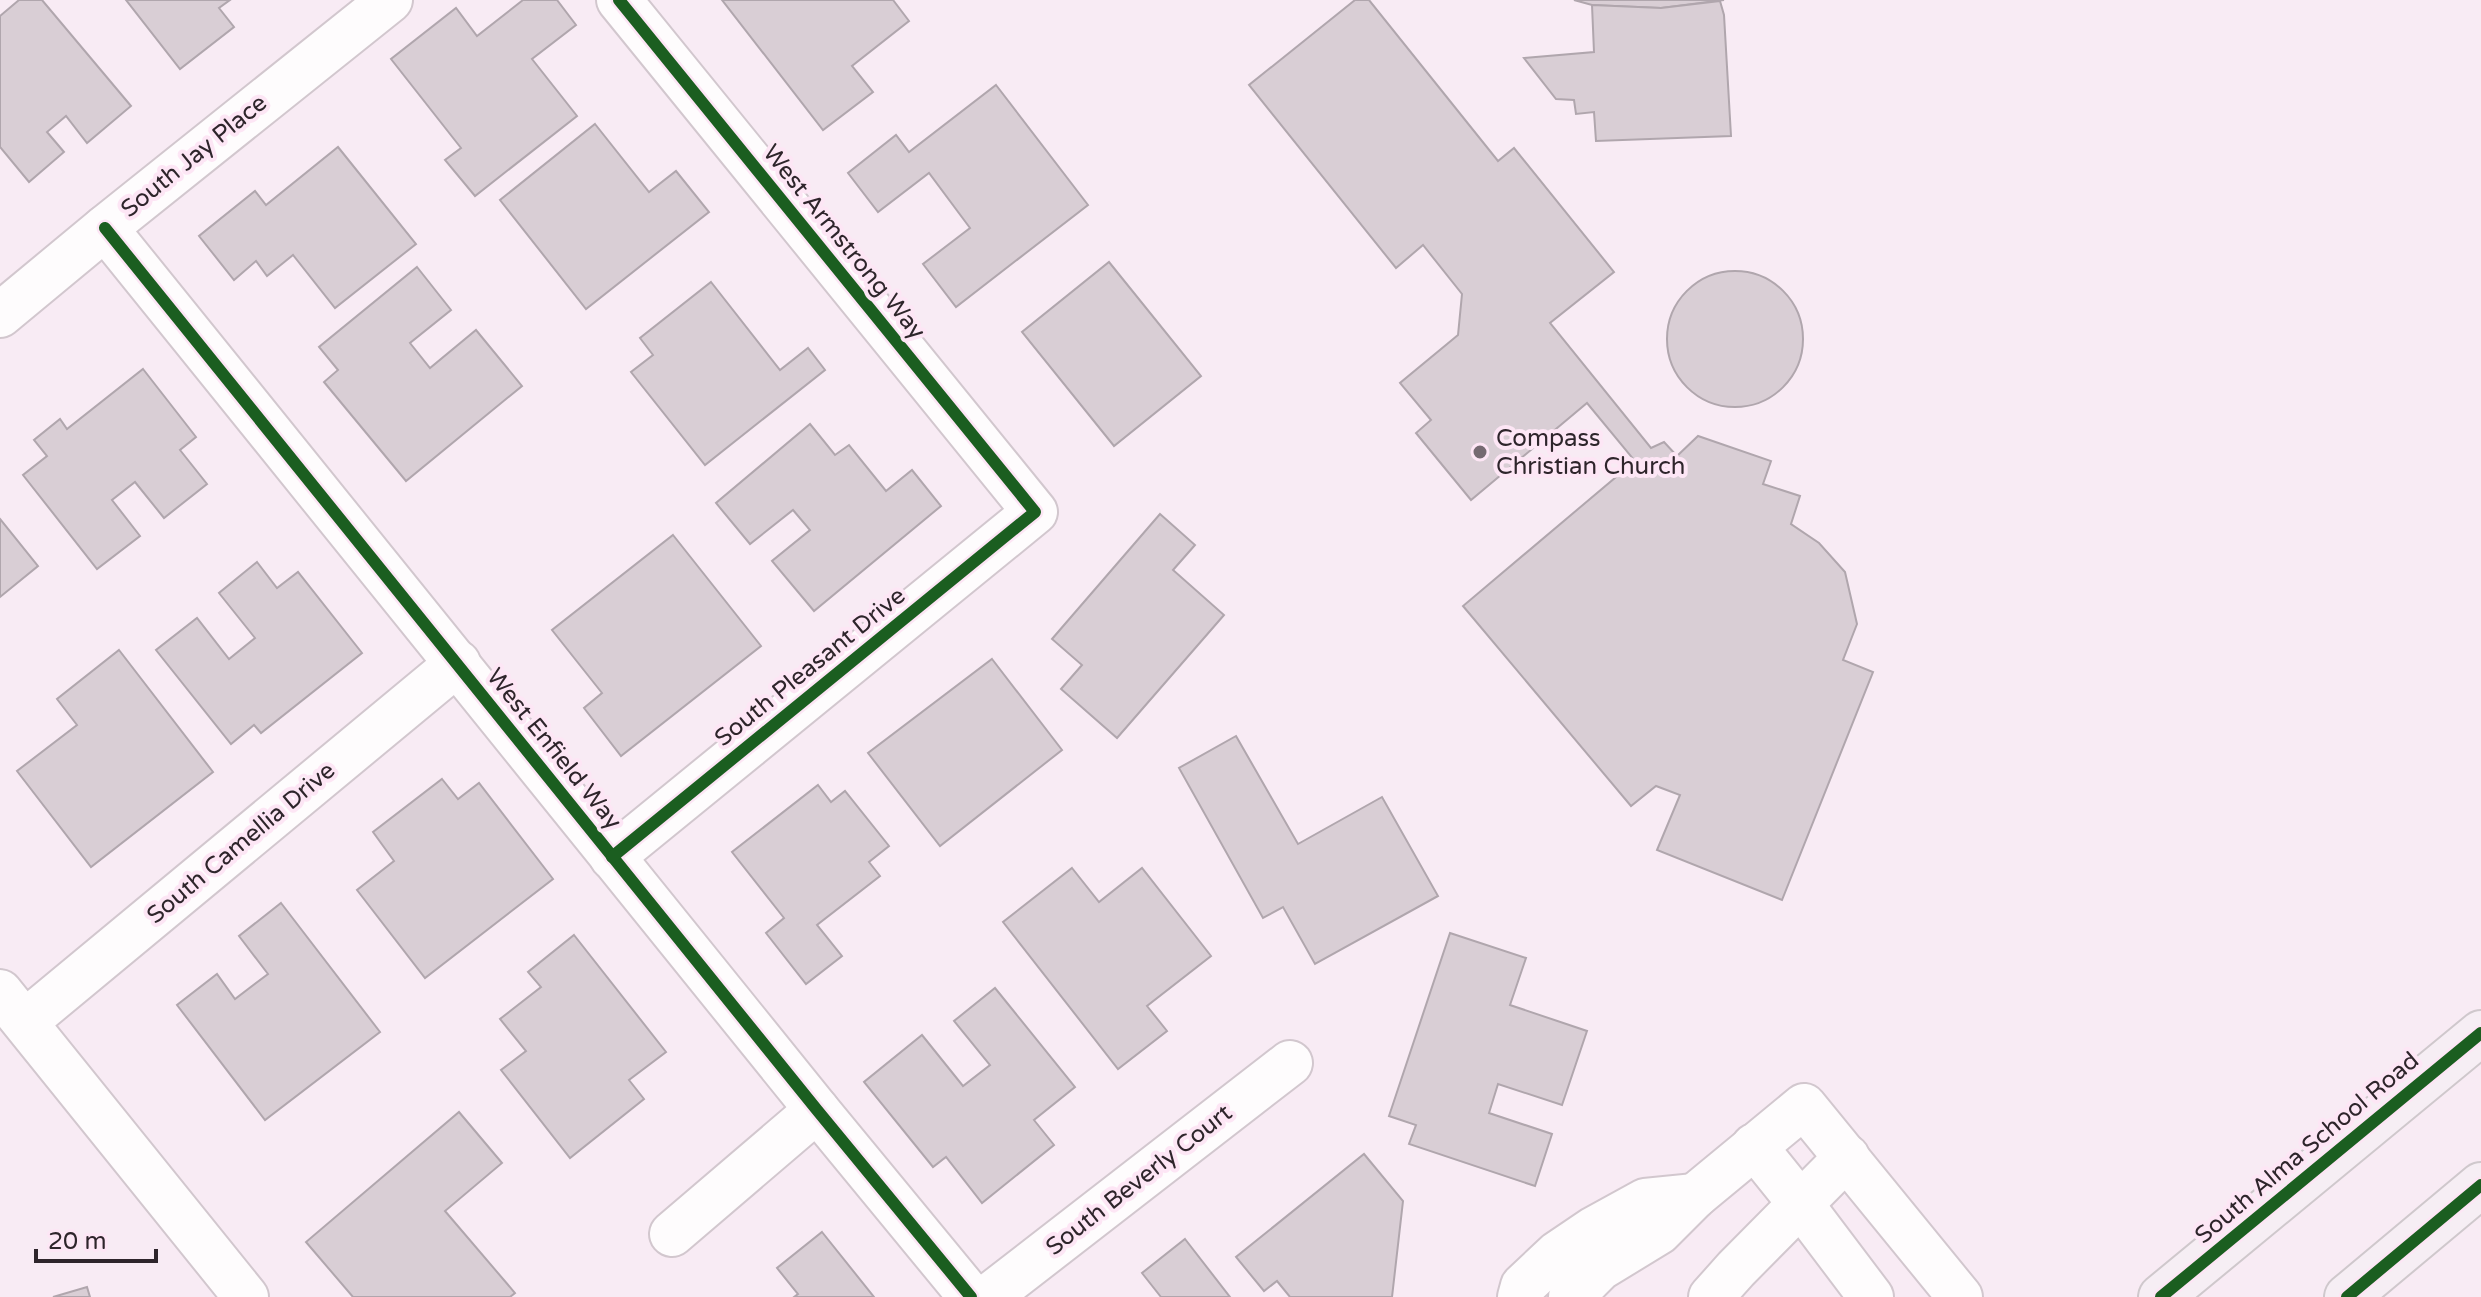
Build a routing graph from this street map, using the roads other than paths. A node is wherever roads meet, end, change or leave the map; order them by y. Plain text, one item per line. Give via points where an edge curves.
1 (390, 0) edge
2 (619, 0) edge
3 (105, 228) junction
4 (0, 315) edge
5 (1035, 512) joint
6 (458, 663) junction
7 (612, 857) junction
8 (12, 1007) edge
9 (2481, 1033) edge
10 (1290, 1063) dead end
11 (817, 1110) junction
12 (1754, 1146) junction
13 (1847, 1157) junction
14 (2481, 1185) edge
15 (1695, 1196) junction
16 (1800, 1203) junction
17 (672, 1234) dead end
18 (246, 1297) edge
19 (971, 1297) edge
20 (988, 1297) edge
21 (1520, 1297) edge
22 (1571, 1297) edge
23 (1711, 1297) edge
24 (1871, 1297) edge
25 (1960, 1297) edge
26 (2161, 1297) edge
27 (2347, 1297) edge

1 - 3 street, South Jay Place
2 - 5 street, West Armstrong Way
3 - 4 street, South Jay Place
3 - 6 street, West Enfield Way
5 - 7 street, South Pleasant Drive
6 - 7 street, West Enfield Way
6 - 8 street, South Camellia Drive
7 - 11 street, West Enfield Way
8 - 18 street
9 - 26 main road, South Alma School Road
10 - 20 street, South Beverly Court
11 - 17 street
11 - 19 street, West Enfield Way
12 - 13 street via 1804,1106
12 - 15 street
12 - 16 street
13 - 16 street
13 - 25 street
14 - 27 main road
15 - 21 street via 1645,1201 1594,1229 1557,1254 1523,1286
15 - 22 street via 1659,1232 1600,1268
16 - 23 street
16 - 24 street

